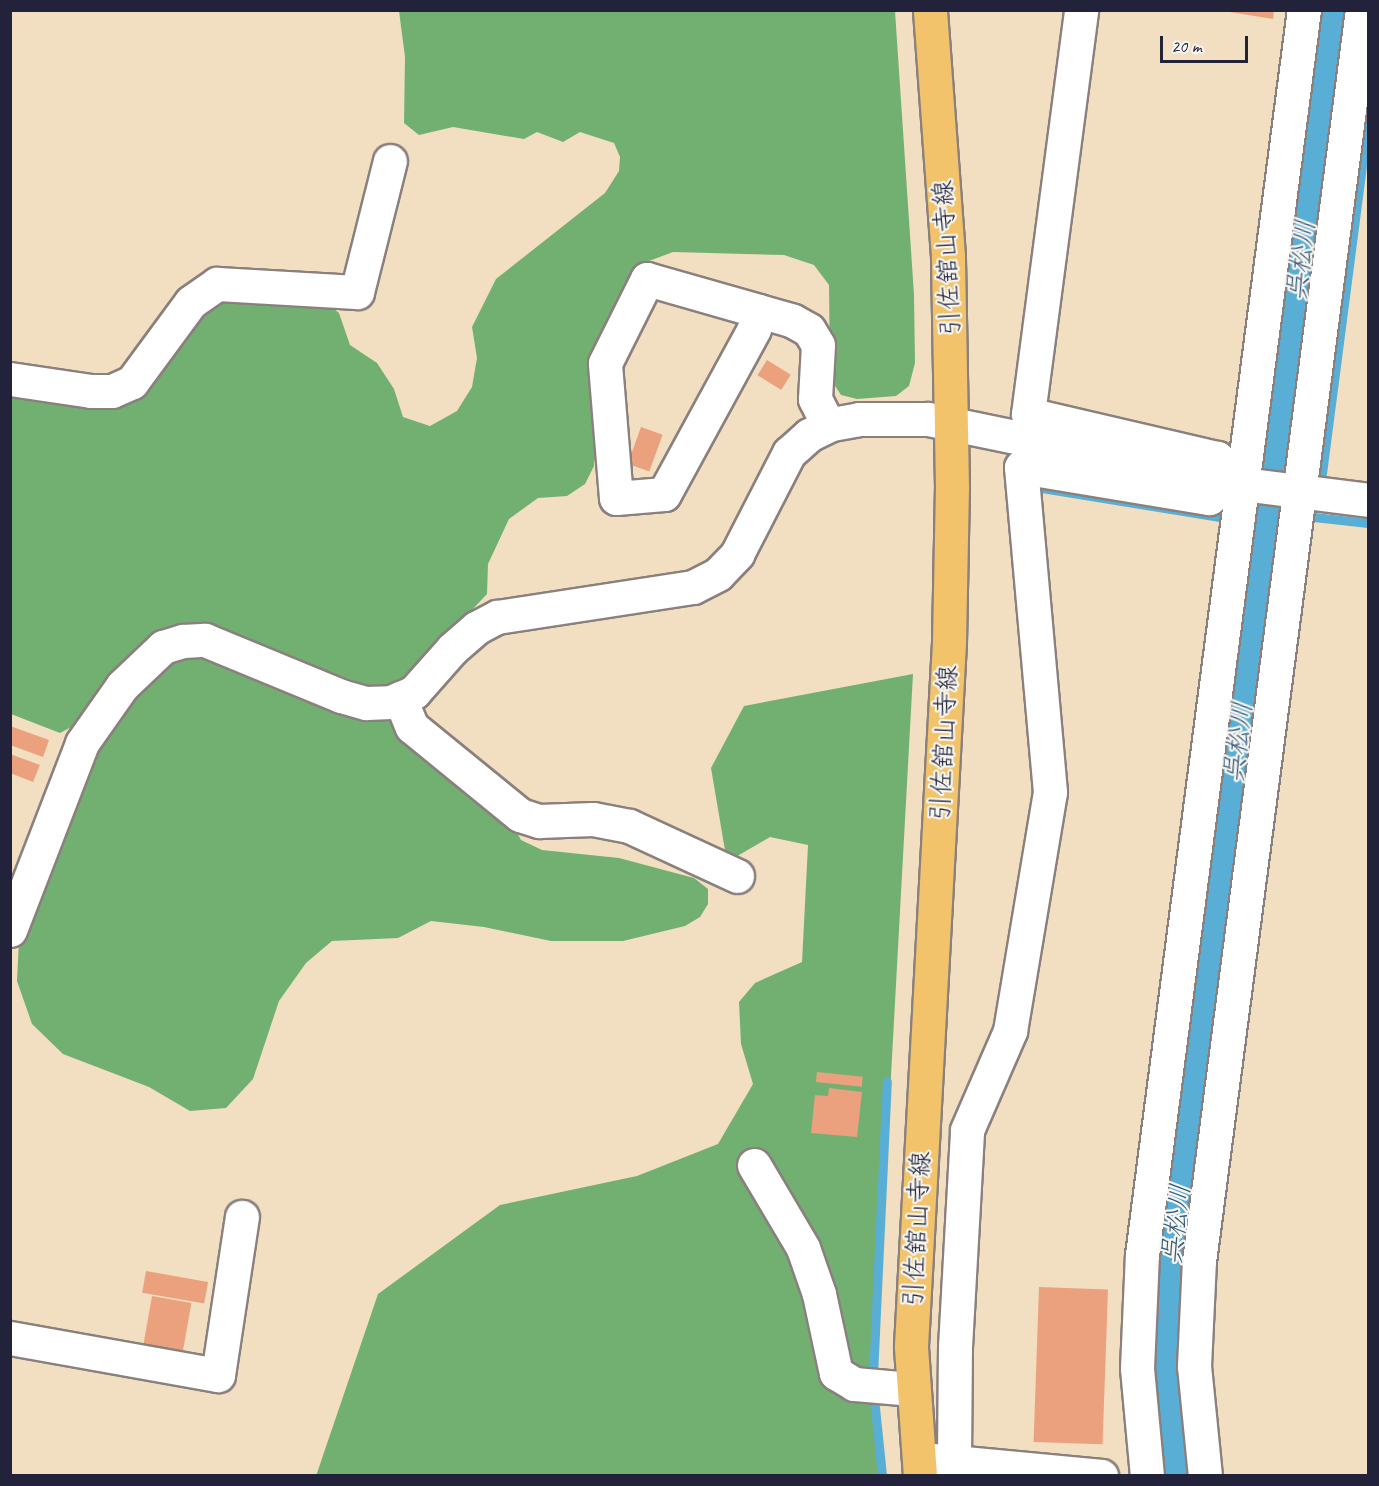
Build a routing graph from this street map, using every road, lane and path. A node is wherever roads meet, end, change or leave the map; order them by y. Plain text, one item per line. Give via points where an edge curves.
1 (930, 10) edge
2 (1081, 10) edge
3 (1304, 10) edge
4 (1362, 10) edge
5 (390, 161) dead end
6 (759, 311) junction
7 (10, 379) edge
8 (828, 425) junction
9 (952, 425) junction
10 (1235, 482) junction
11 (1296, 491) junction
12 (1368, 501) edge
13 (400, 698) junction
14 (737, 876) dead end
15 (10, 930) edge
16 (754, 1166) dead end
17 (242, 1216) dead end
18 (10, 1338) edge
19 (911, 1389) junction
20 (954, 1459) junction
21 (919, 1469) edge
22 (1101, 1476) edge
23 (1147, 1476) edge
24 (1205, 1476) edge

1 - 9 main road, 引佐舘山寺線 via 948,256
2 - 10 street via 1028,414 1217,458
3 - 10 street
4 - 11 street
5 - 7 street via 357,292 217,284 191,302 132,382 112,391 90,391
6 - 6 street via 647,279 605,363 616,498 664,494 754,328
6 - 8 street via 809,330 818,345 815,399
8 - 9 street via 859,419 928,419
8 - 13 street via 808,435 789,453 737,554 718,574 684,588 497,617 476,628 421,686
9 - 10 street
9 - 19 main road, 引佐舘山寺線 via 949,642
10 - 11 street
10 - 20 street via 1209,498 1021,467 1050,792 1010,1031 967,1130 955,1347
10 - 23 street via 1142,1255 1137,1368
11 - 12 street
11 - 24 street via 1199,1261 1194,1366
13 - 14 street via 412,726 520,815 539,821 593,819 629,826
13 - 15 street via 366,703 341,696 205,640 163,647 122,686 82,743
16 - 19 street via 806,1256 819,1294 836,1373 854,1384
17 - 18 street via 218,1375
19 - 21 main road, 引佐舘山寺線
20 - 21 street
20 - 22 street

